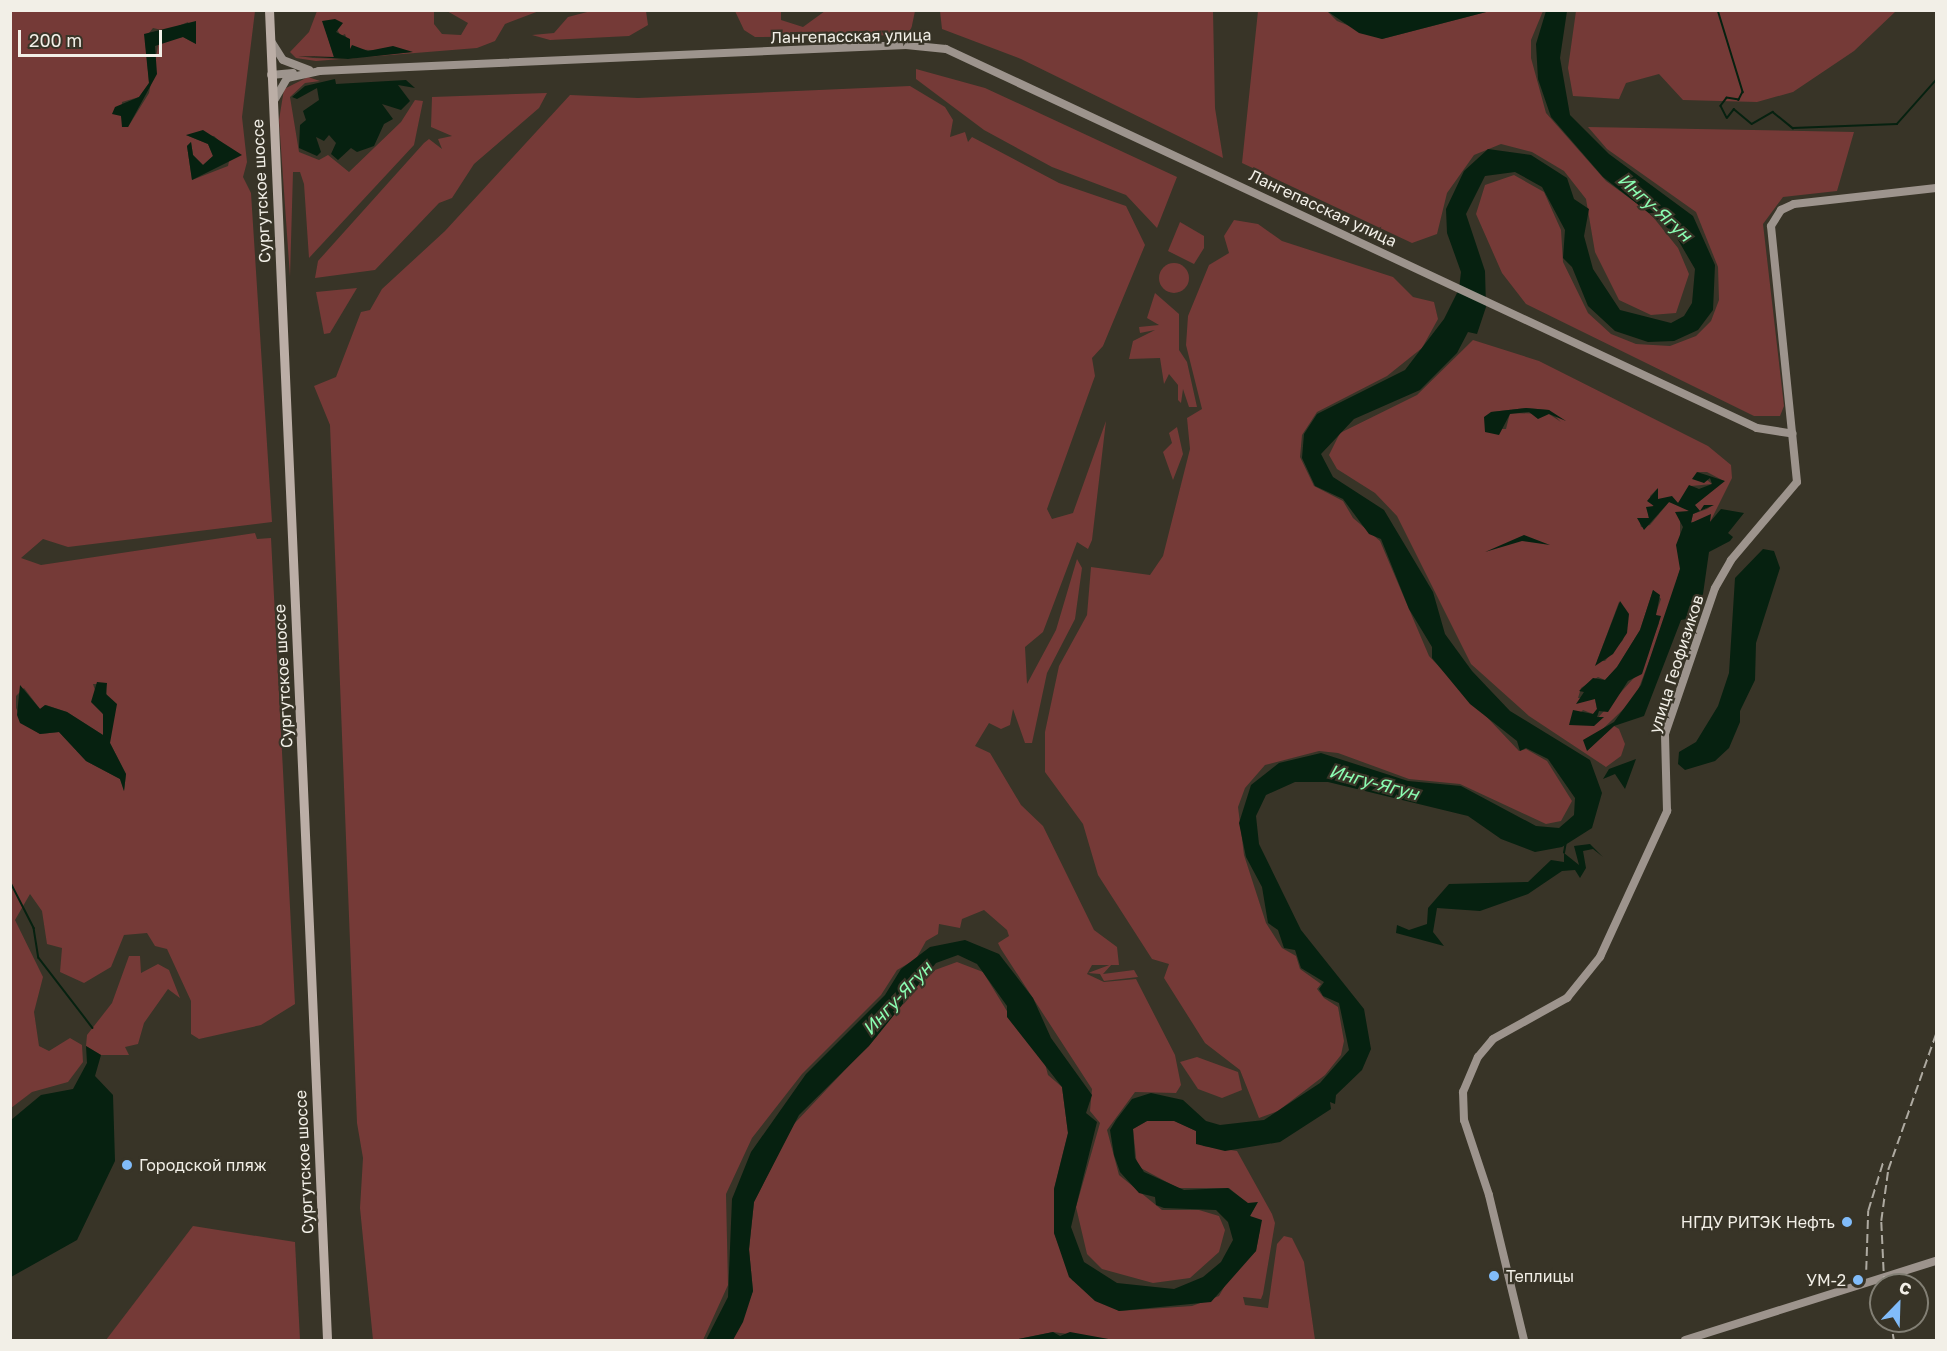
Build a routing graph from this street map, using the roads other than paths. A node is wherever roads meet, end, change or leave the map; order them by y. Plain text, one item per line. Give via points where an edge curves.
1 (269, 10) edge
2 (270, 33) junction
3 (293, 66) junction
4 (271, 70) junction
5 (319, 71) junction
6 (304, 73) junction
7 (273, 127) junction
8 (1936, 188) edge
9 (1793, 434) junction
10 (1936, 1261) edge
11 (327, 1341) edge
12 (1524, 1341) edge
13 (1685, 1341) edge

1 - 2 main road, Сургутское шоссе
2 - 3 main road via 277,53
2 - 4 main road, Сургутское шоссе
3 - 4 main road
3 - 5 main road
4 - 6 main road
4 - 7 main road, Сургутское шоссе
5 - 6 main road
5 - 9 main road, Лангепасская улица via 940,48 978,60 1757,428
6 - 7 main road via 279,86
7 - 11 main road, Сургутское шоссе
8 - 9 main road, улица Геофизиков via 1794,204 1773,220 1769,251
9 - 12 main road, улица Геофизиков via 1799,468 1795,489 1731,560 1712,598 1665,734 1667,811 1609,941 1581,985 1493,1039 1466,1081 1464,1120 1489,1195
10 - 13 main road

